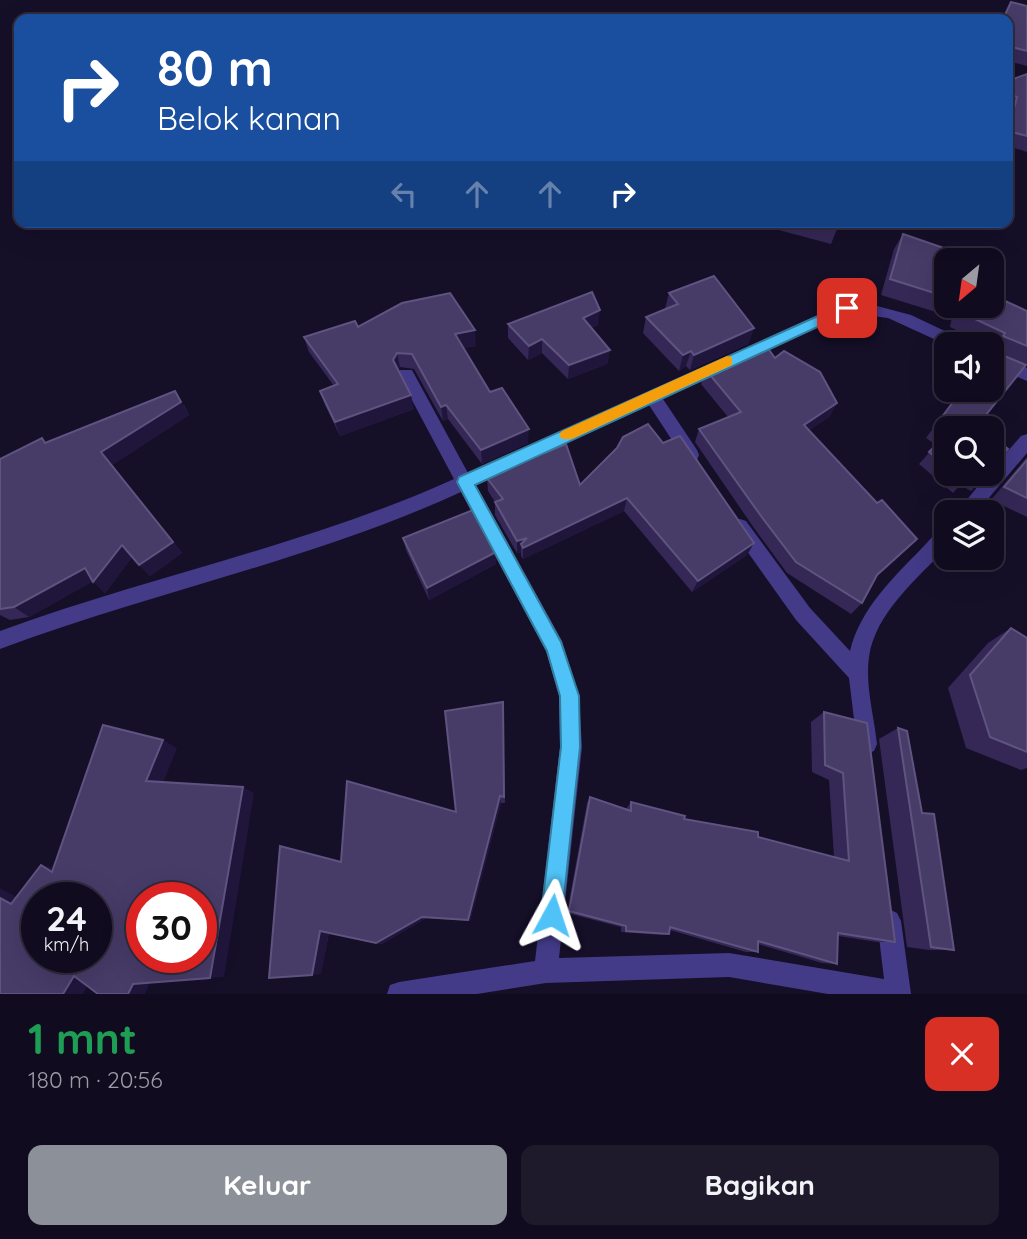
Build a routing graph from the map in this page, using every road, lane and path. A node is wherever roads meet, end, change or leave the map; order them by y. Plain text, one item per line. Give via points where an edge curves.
1 (934, 332) edge
2 (1004, 364) edge
3 (406, 374) dead end
4 (1027, 375) edge
5 (652, 396) junction
6 (1027, 442) edge
7 (699, 468) edge
8 (465, 482) junction
9 (976, 500) edge
10 (728, 510) edge
11 (934, 549) edge
12 (0, 640) edge
13 (858, 674) junction
14 (870, 767) edge
15 (887, 901) edge
16 (546, 971) junction
17 (399, 994) edge
18 (899, 994) edge

1 - 5 street via 886,310 847,308
2 - 4 street
3 - 8 street
5 - 7 street
5 - 8 street
6 - 9 street
8 - 12 street via 317,540
8 - 16 street via 555,648 569,696 571,747
10 - 13 street via 803,614
11 - 13 street via 872,620 859,655
13 - 14 street
15 - 18 street
16 - 17 street
16 - 18 street via 729,965

